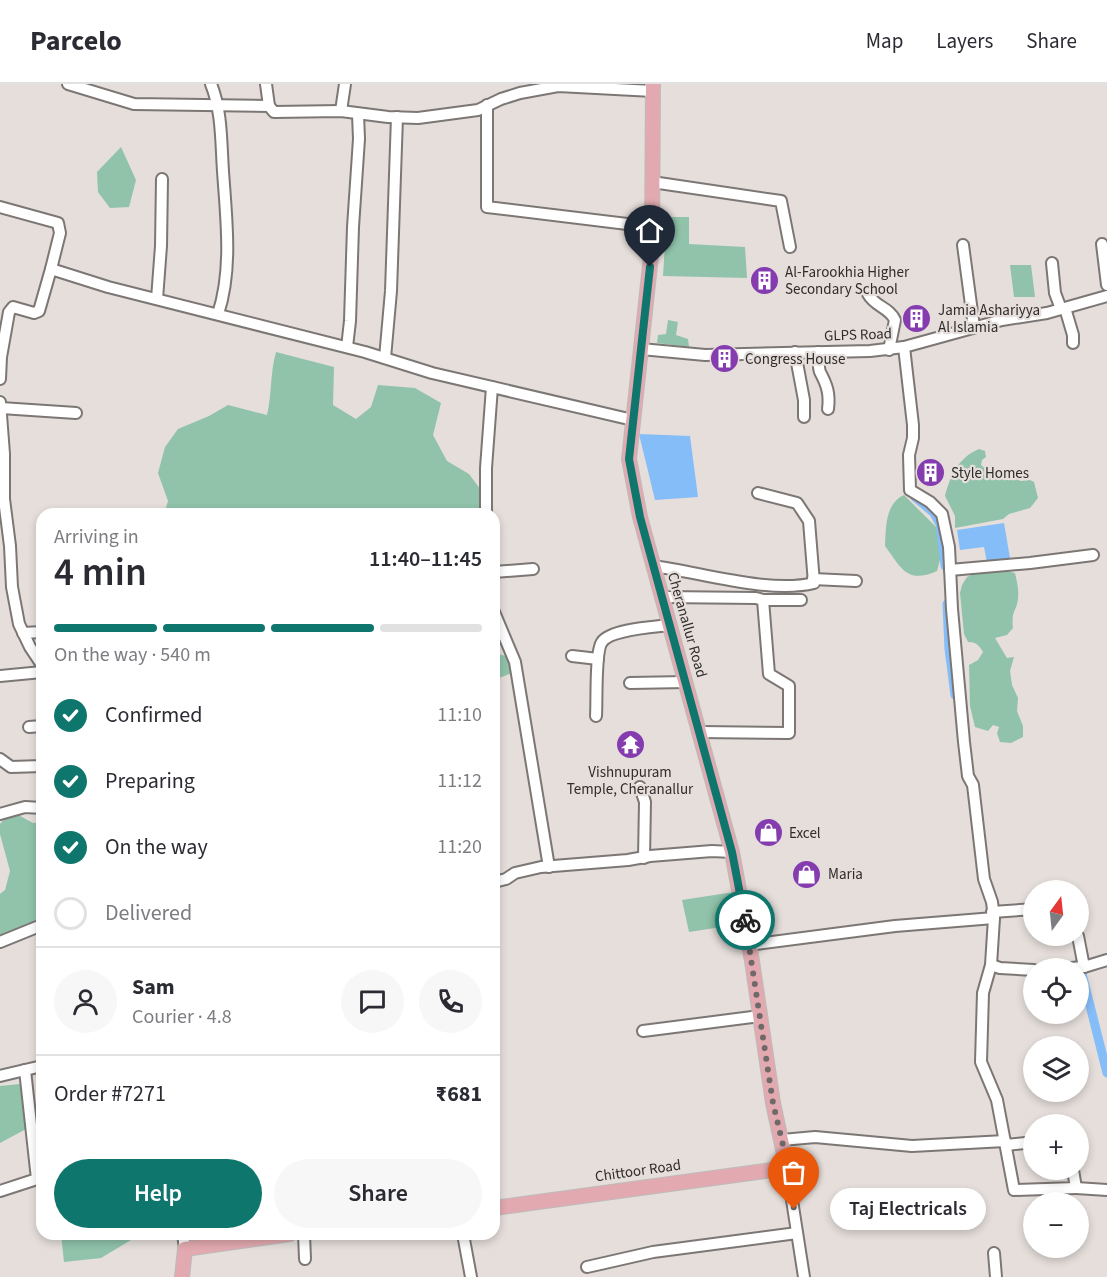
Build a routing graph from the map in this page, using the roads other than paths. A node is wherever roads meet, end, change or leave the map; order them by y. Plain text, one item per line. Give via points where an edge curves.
1 (68, 84) edge
2 (211, 84) edge
3 (267, 84) edge
4 (345, 84) edge
5 (652, 87) edge
6 (487, 105) junction
7 (218, 106) junction
8 (269, 106) junction
9 (341, 111) junction
10 (358, 114) junction
11 (397, 117) junction
12 (162, 179) dead end
13 (652, 182) junction
14 (0, 207) edge
15 (652, 226) junction
16 (1102, 243) dead end
17 (963, 245) dead end
18 (790, 247) dead end
19 (1052, 263) dead end
20 (51, 269) junction
21 (1107, 285) edge
22 (868, 294) dead end
23 (1107, 296) edge
24 (157, 299) junction
25 (1063, 308) junction
26 (218, 314) junction
27 (974, 327) junction
28 (1073, 343) dead end
29 (347, 347) junction
30 (640, 349) junction
31 (899, 349) junction
32 (795, 352) junction
33 (819, 352) junction
34 (385, 358) junction
35 (0, 380) edge
36 (492, 387) junction
37 (0, 402) edge
38 (1, 408) edge
39 (828, 409) dead end
40 (76, 413) dead end
41 (804, 417) dead end
42 (633, 420) junction
43 (758, 493) dead end
44 (2, 499) edge
45 (486, 508) edge
46 (1093, 555) dead end
47 (653, 566) junction
48 (533, 570) dead end
49 (951, 570) junction
50 (500, 572) edge
51 (813, 579) junction
52 (856, 581) dead end
53 (662, 597) junction
54 (763, 600) junction
55 (801, 600) dead end
56 (670, 625) junction
57 (500, 626) edge
58 (36, 632) edge
59 (23, 633) junction
60 (36, 656) edge
61 (572, 656) dead end
62 (598, 659) junction
63 (36, 673) edge
64 (0, 676) edge
65 (686, 682) junction
66 (630, 683) dead end
67 (596, 716) dead end
68 (36, 727) edge
69 (29, 728) dead end
70 (700, 732) junction
71 (0, 759) edge
72 (36, 766) edge
73 (640, 787) dead end
74 (36, 808) edge
75 (0, 814) edge
76 (732, 852) junction
77 (644, 858) junction
78 (549, 867) junction
79 (500, 880) edge
80 (1023, 911) edge
81 (993, 915) junction
82 (36, 927) edge
83 (0, 942) edge
84 (749, 945) junction
85 (1107, 960) edge
86 (991, 965) junction
87 (1089, 965) edge
88 (1023, 969) edge
89 (760, 1016) junction
90 (644, 1031) dead end
91 (36, 1067) edge
92 (25, 1070) junction
93 (0, 1076) edge
94 (782, 1140) junction
95 (1023, 1142) edge
96 (1005, 1143) junction
97 (787, 1168) junction
98 (36, 1170) edge
99 (36, 1179) edge
100 (1075, 1180) edge
101 (1076, 1188) junction
102 (1107, 1190) edge
103 (0, 1191) edge
104 (500, 1207) edge
105 (797, 1233) junction
106 (199, 1240) edge
107 (304, 1240) edge
108 (464, 1240) edge
109 (184, 1241) edge
110 (994, 1253) dead end
111 (305, 1259) dead end
112 (587, 1267) dead end
113 (182, 1277) edge
114 (471, 1277) edge
115 (804, 1277) edge
116 (996, 1277) edge

1 - 7 street via 134,104
2 - 7 street
3 - 8 street
4 - 9 street
5 - 6 street via 558,86 520,93
5 - 13 main road, Cheranallur Road
6 - 11 street via 478,110
6 - 15 street via 487,207
7 - 8 street
7 - 26 street via 227,250 224,296
8 - 9 street via 274,112
9 - 10 street
10 - 11 street
10 - 29 street
11 - 34 street
12 - 24 street
13 - 15 main road, Cheranallur Road
13 - 18 street via 781,201
14 - 20 street via 58,224 60,232
15 - 30 main road, Cheranallur Road
16 - 21 street
17 - 27 street
19 - 25 street via 1056,293
20 - 24 street
20 - 35 street via 39,311 13,307 9,312
22 - 31 street via 873,302 892,313
23 - 25 street, GLPS Road
24 - 26 street
25 - 27 street, GLPS Road
25 - 28 street
26 - 29 street
27 - 31 street, GLPS Road
29 - 34 street
30 - 32 street, GLPS Road via 705,355
30 - 42 main road, Cheranallur Road
31 - 33 street, GLPS Road
31 - 49 street via 914,438 909,455 910,490 942,514
32 - 33 street, GLPS Road
32 - 41 street
33 - 39 street via 820,371 830,396
34 - 36 street
36 - 42 street
36 - 45 street
37 - 38 street
38 - 40 street
38 - 44 street
42 - 47 main road, Cheranallur Road via 629,459
43 - 51 street via 797,503 809,521
44 - 59 street via 12,587
46 - 49 street
47 - 51 street via 744,582 802,586 814,583
47 - 53 main road, Cheranallur Road
48 - 50 street
49 - 81 street via 968,777 973,785 984,879
51 - 52 street
53 - 54 street
53 - 56 main road, Cheranallur Road
54 - 55 street
54 - 70 street via 769,674 789,686 789,733
56 - 62 street via 607,638 601,643
56 - 65 main road, Cheranallur Road
57 - 78 street via 515,662
58 - 59 street
59 - 60 street
61 - 62 street
62 - 67 street
63 - 64 street
65 - 66 street
65 - 70 main road, Cheranallur Road
68 - 69 street
70 - 76 main road, Cheranallur Road
71 - 72 street via 11,767
73 - 77 street via 645,802
74 - 75 street
76 - 77 street via 712,850
76 - 84 main road, Cheranallur Road
77 - 78 street
78 - 79 street via 515,873
80 - 81 street
81 - 84 street
81 - 86 street
82 - 83 street
84 - 89 main road, Cheranallur Road
85 - 87 street
86 - 88 street
86 - 96 street via 983,993 981,1062 997,1100
89 - 90 street
89 - 94 main road, Cheranallur Road
91 - 92 street
92 - 93 street
92 - 98 street
94 - 96 street via 815,1137 912,1146
94 - 97 main road, Cheranallur Road
95 - 96 street
96 - 101 street via 1014,1190
97 - 104 main road, Chittoor Road
97 - 105 street
99 - 103 street
100 - 101 street
101 - 102 street
105 - 112 street via 653,1252
105 - 115 street
106 - 109 main road
107 - 111 street
108 - 114 street
109 - 113 main road
110 - 116 street

